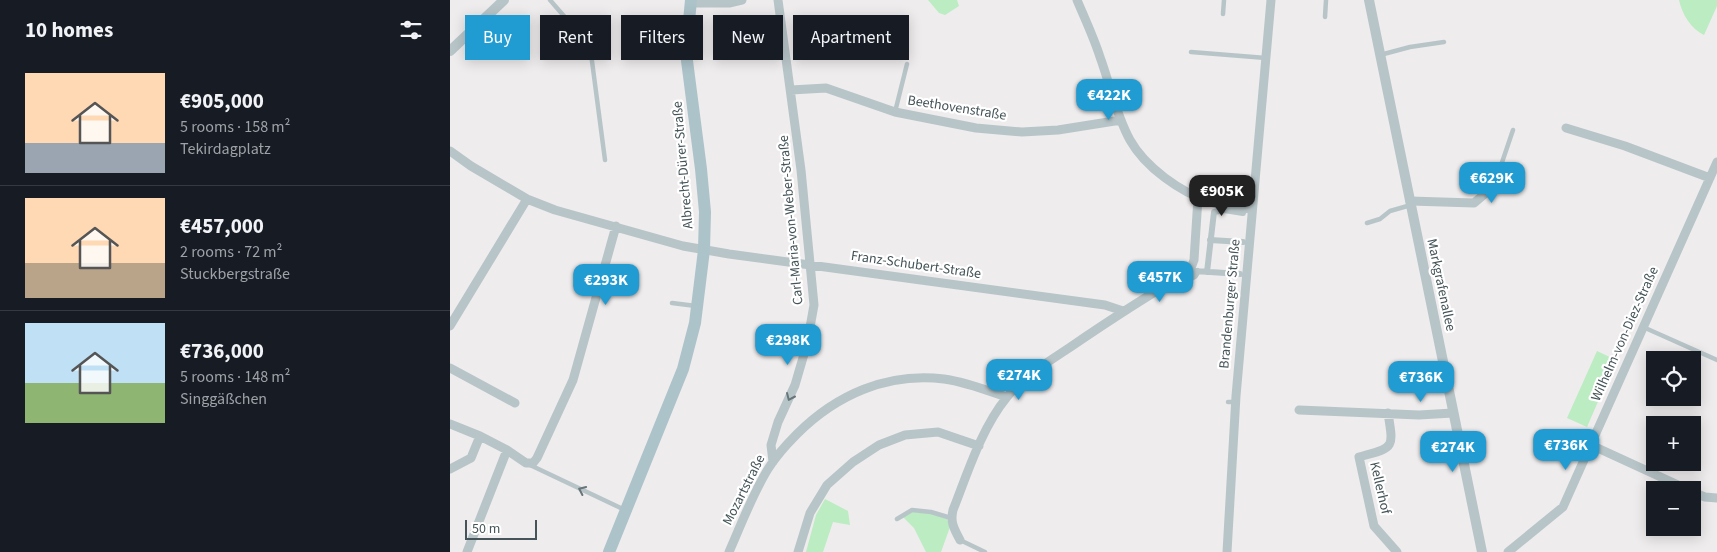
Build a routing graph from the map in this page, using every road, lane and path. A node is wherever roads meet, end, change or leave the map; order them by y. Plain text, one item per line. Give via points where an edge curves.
1 (504, 0) edge
2 (550, 0) edge
3 (742, 0) edge
4 (778, 0) edge
5 (1077, 0) edge
6 (1224, 0) edge
7 (1271, 0) edge
8 (1326, 0) edge
9 (1369, 0) edge
10 (690, 2) edge
11 (1223, 14) dead end
12 (1325, 18) dead end
13 (1444, 42) dead end
14 (450, 51) edge
15 (1191, 52) dead end
16 (1380, 55) junction
17 (1266, 58) junction
18 (906, 64) dead end
19 (791, 90) junction
20 (895, 112) junction
21 (1121, 120) junction
22 (1566, 128) dead end
23 (1513, 130) dead end
24 (450, 151) edge
25 (605, 160) dead end
26 (1717, 162) edge
27 (1710, 178) junction
28 (1494, 186) joint
29 (1198, 198) junction
30 (527, 199) junction
31 (1410, 203) junction
32 (1252, 209) junction
33 (1243, 213) dead end
34 (1368, 223) dead end
35 (616, 226) junction
36 (1210, 240) junction
37 (1243, 242) dead end
38 (704, 250) junction
39 (811, 264) junction
40 (1207, 272) junction
41 (1240, 274) dead end
42 (1183, 283) dead end
43 (672, 303) dead end
44 (698, 306) junction
45 (1123, 311) junction
46 (450, 326) edge
47 (1643, 327) junction
48 (1717, 360) edge
49 (450, 368) edge
50 (1006, 397) junction
51 (515, 403) dead end
52 (1299, 410) dead end
53 (1388, 413) junction
54 (1453, 413) junction
55 (450, 424) edge
56 (480, 436) junction
57 (1591, 445) junction
58 (979, 446) junction
59 (507, 450) junction
60 (773, 462) junction
61 (526, 463) junction
62 (450, 469) edge
63 (1669, 481) edge
64 (1701, 495) edge
65 (1717, 498) edge
66 (626, 510) junction
67 (951, 518) junction
68 (897, 519) dead end
69 (960, 540) joint
70 (467, 552) edge
71 (610, 552) edge
72 (729, 552) edge
73 (798, 552) edge
74 (985, 552) edge
75 (1227, 552) edge
76 (1397, 552) edge
77 (1482, 552) edge
78 (1508, 552) edge

1 - 14 street
2 - 25 lane via 590,46
3 - 10 street
4 - 19 street, Carl-Maria-von-Weber-Straße
5 - 21 street via 1100,55
6 - 11 lane
7 - 17 street, Brandenburger Straße
8 - 12 lane
9 - 16 street, Markgrafenallee
10 - 38 main road, Albrecht-Dürer-Straße via 686,53 702,169
13 - 16 lane
15 - 17 lane
16 - 31 street, Markgrafenallee
17 - 32 street, Brandenburger Straße
18 - 20 lane
19 - 20 street, Beethovenstraße via 826,88
19 - 39 street, Carl-Maria-von-Weber-Straße
20 - 21 street, Beethovenstraße via 976,128 1022,132
21 - 29 street via 1142,158
22 - 27 street
23 - 28 lane
24 - 30 street, Franz-Schubert-Straße
26 - 27 street, Wilhelm-von-Diez-Straße
27 - 47 street, Wilhelm-von-Diez-Straße
28 - 31 street via 1474,203
29 - 32 street
29 - 45 street via 1191,268
30 - 35 street, Franz-Schubert-Straße
30 - 46 street
31 - 34 lane
31 - 54 street, Markgrafenallee
32 - 75 street, Brandenburger Straße via 1232,402
33 - 36 street via 1214,212
35 - 38 street, Franz-Schubert-Straße
35 - 61 street via 573,380 537,458 533,463
36 - 37 street
36 - 40 street
38 - 39 street, Franz-Schubert-Straße
38 - 44 main road, Albrecht-Dürer-Straße
39 - 45 street, Franz-Schubert-Straße via 1106,305
39 -> 60 street, Carl-Maria-von-Weber-Straße via 814,305 795,385 778,422 772,445
40 - 41 street
40 - 42 street via 1196,271 1195,276
43 - 44 lane
44 - 66 main road, Albrecht-Dürer-Straße via 683,369
45 - 50 street via 1042,366
47 - 48 lane
47 - 57 street, Wilhelm-von-Diez-Straße
49 - 51 street
50 - 58 street
50 - 60 street, Mozartstraße via 964,383 932,378 895,380 875,385 846,396 823,411 784,447
52 - 53 street
53 - 54 street
53 - 76 street, Kellerhof via 1390,445 1359,457 1374,526
54 - 77 street, Markgrafenallee
55 - 56 street
56 - 59 street
56 - 62 street via 471,458
57 - 63 street
57 - 78 street, Wilhelm-von-Diez-Straße via 1563,507
58 - 67 street
58 - 73 street via 938,432 904,435 879,445 827,485 810,513
59 - 61 street
59 - 70 street
60 - 72 street, Mozartstraße
66 -> 61 lane
64 - 65 street
66 - 71 main road, Albrecht-Dürer-Straße
67 - 68 lane via 912,510
67 - 69 street
69 - 74 lane

